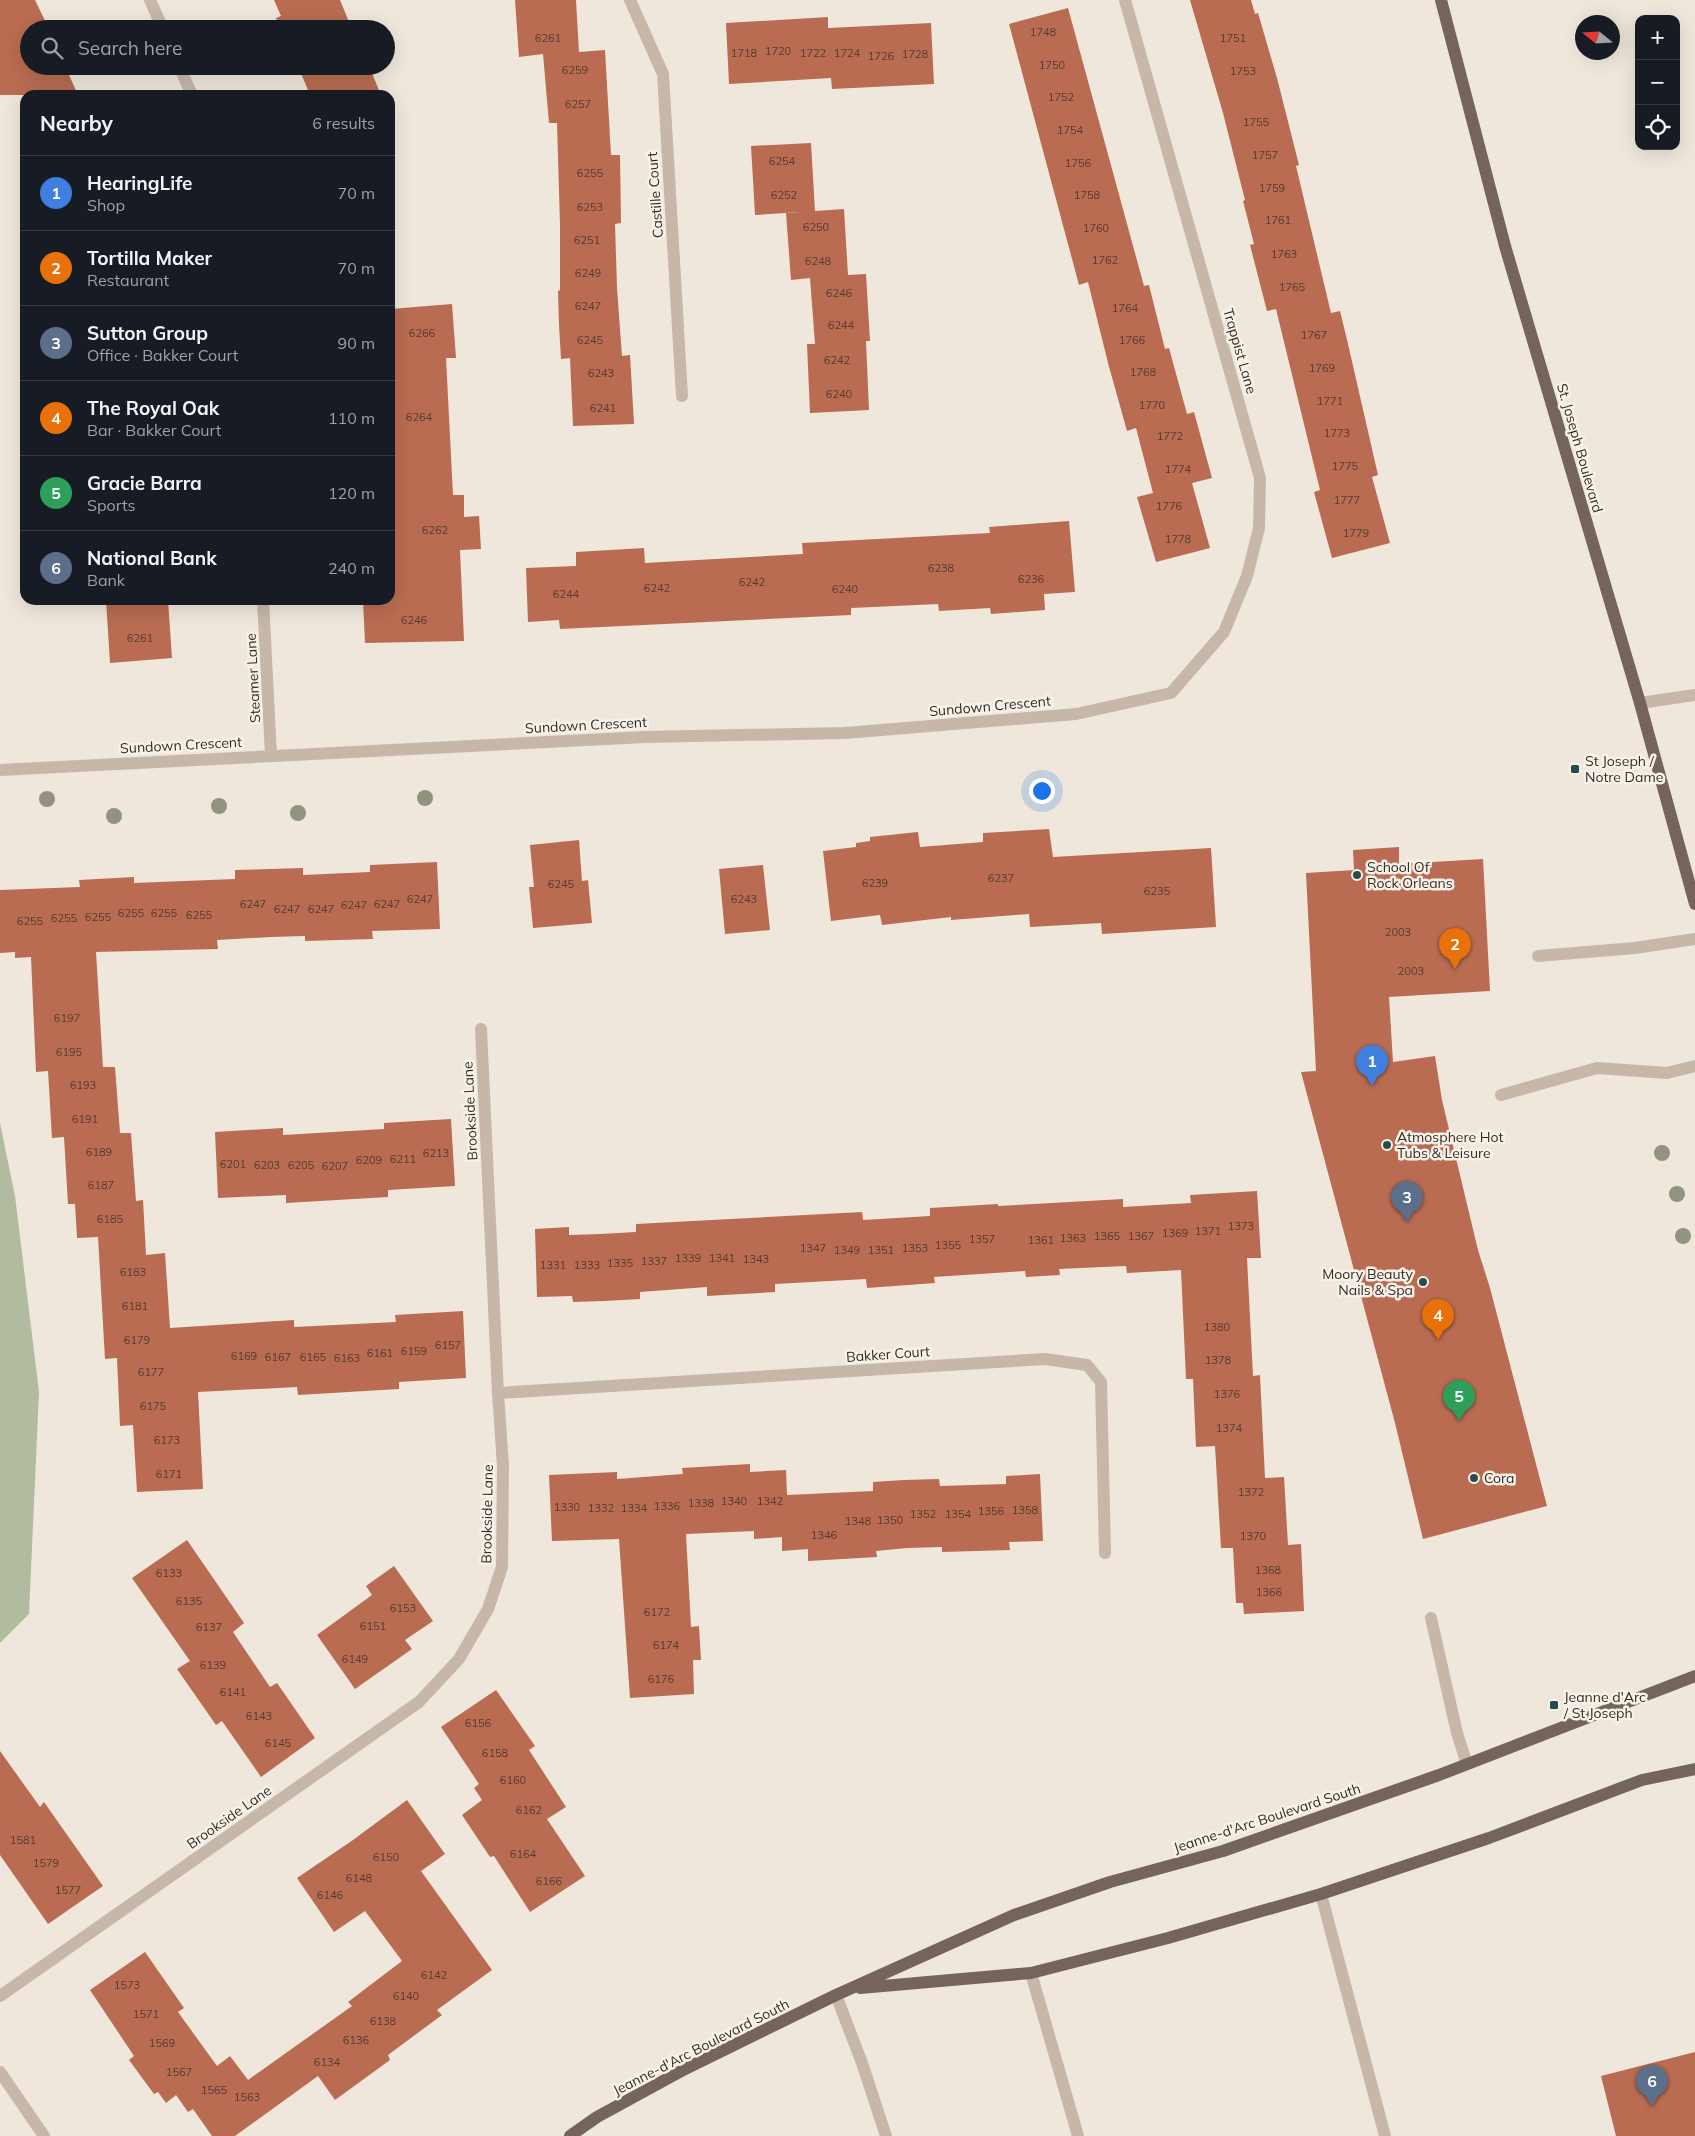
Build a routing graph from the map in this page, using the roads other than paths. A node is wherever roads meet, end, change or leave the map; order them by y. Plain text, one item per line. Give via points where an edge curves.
1 (150, 0) edge
2 (630, 0) edge
3 (1125, 0) edge
4 (1441, 0) edge
5 (158, 20) edge
6 (183, 75) edge
7 (190, 90) edge
8 (682, 396) dead end
9 (263, 605) edge
10 (1171, 694) joint
11 (1695, 695) edge
12 (1640, 702) junction
13 (271, 755) junction
14 (0, 770) edge
15 (1695, 904) edge
16 (1695, 939) edge
17 (1538, 956) dead end
18 (481, 1029) dead end
19 (1695, 1066) edge
20 (1501, 1094) dead end
21 (498, 1393) junction
22 (1104, 1552) dead end
23 (1431, 1618) dead end
24 (1693, 1677) edge
25 (1467, 1764) junction
26 (1695, 1769) edge
27 (1321, 1894) junction
28 (1031, 1973) junction
29 (849, 1989) junction
30 (836, 1995) junction
31 (0, 1996) edge
32 (0, 2072) edge
33 (44, 2136) edge
34 (570, 2136) edge
35 (886, 2136) edge
36 (1078, 2136) edge
37 (1385, 2136) edge

1 - 5 street
2 - 8 street, Castille Court via 663,74
3 - 10 street, Trappist Lane via 1260,478 1259,528 1247,576 1224,632
4 - 12 main road, St. Joseph Boulevard via 1505,246
6 - 7 street
9 - 13 street, Steamer Lane
10 - 13 street, Sundown Crescent via 1076,714 845,733 645,737
11 - 12 street
12 - 15 main road, St. Joseph Boulevard
13 - 14 street, Sundown Crescent
16 - 17 street
18 - 21 street, Brookside Lane
19 - 20 street via 1667,1073 1597,1068
21 - 22 street, Bakker Court via 1045,1359 1087,1365 1101,1382
21 - 31 street, Brookside Lane via 503,1466 502,1567 488,1609 459,1659 419,1702
23 - 25 street
24 - 25 main road, Jeanne-d'Arc Boulevard South
25 - 29 main road, Jeanne-d'Arc Boulevard South via 1223,1851 1110,1882 1014,1915
26 - 27 main road, Jeanne-d'Arc Boulevard South via 1642,1780 1489,1838
27 - 28 main road, Jeanne-d'Arc Boulevard South
27 - 37 street
28 - 29 main road, Jeanne-d'Arc Boulevard South
28 - 36 street
29 - 30 main road, Jeanne-d'Arc Boulevard South
30 - 34 main road, Jeanne-d'Arc Boulevard South via 685,2069
30 - 35 street
32 - 33 street

